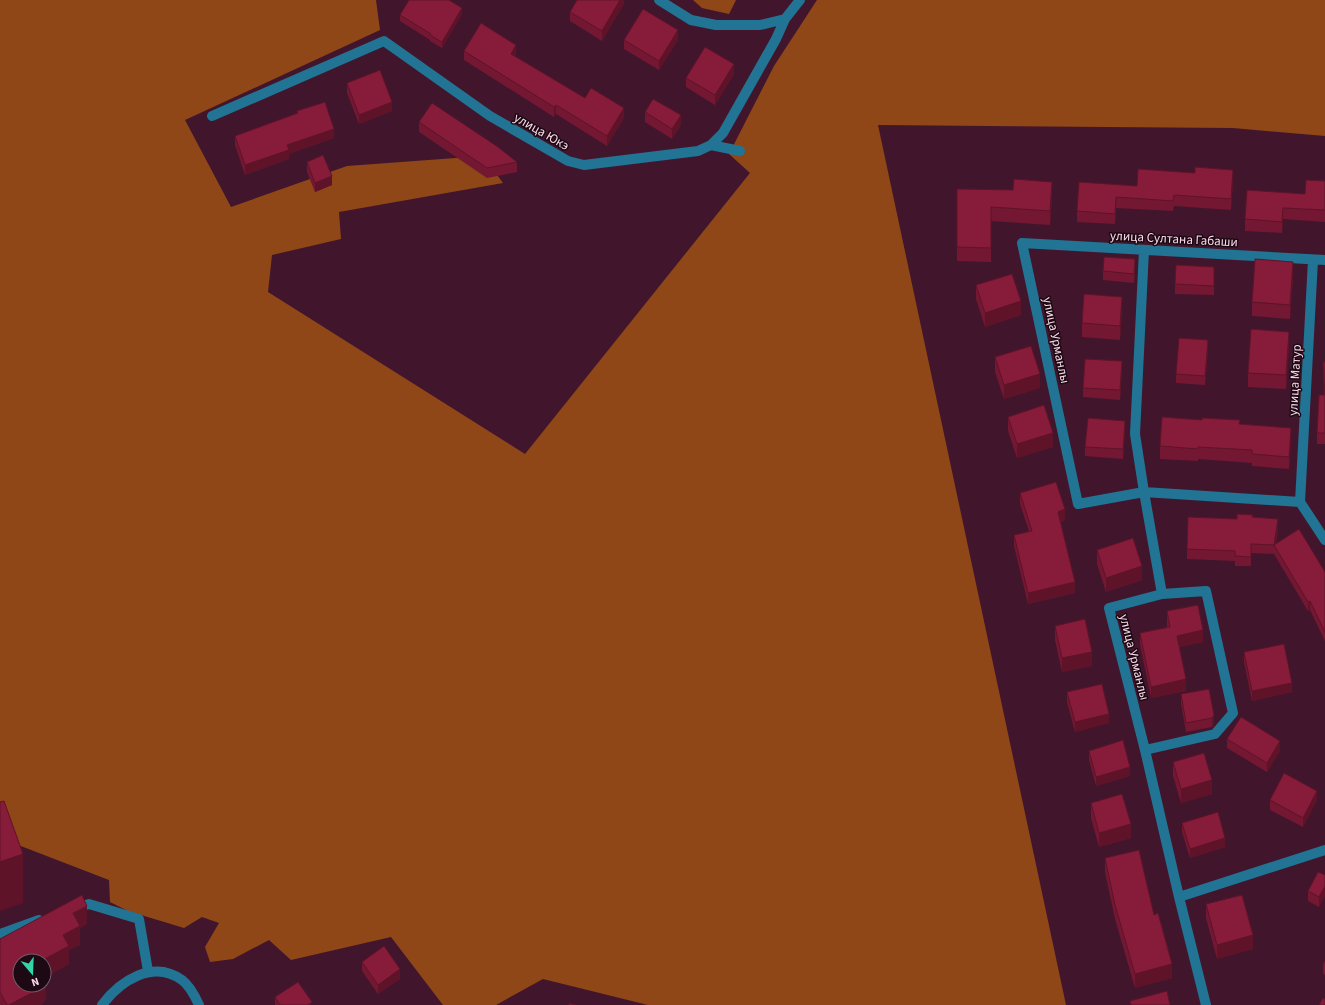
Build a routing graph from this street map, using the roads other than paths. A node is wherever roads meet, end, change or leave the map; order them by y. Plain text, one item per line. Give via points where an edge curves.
1 (659, 0) edge
2 (800, 0) edge
3 (785, 19) junction
4 (212, 116) dead end
5 (710, 145) junction
6 (740, 151) dead end
7 (1022, 243) joint
8 (1144, 250) junction
9 (1313, 260) junction
10 (1325, 260) edge
11 (1144, 492) junction
12 (1300, 502) junction
13 (1325, 540) edge
14 (1162, 594) junction
15 (1145, 750) junction
16 (1325, 850) edge
17 (1179, 897) junction
18 (67, 911) edge
19 (52, 916) edge
20 (0, 934) edge
21 (148, 971) junction
22 (102, 1005) edge
23 (199, 1005) edge
24 (1206, 1005) edge

1 - 3 street via 691,20 716,25 760,25
2 - 3 street, улица Юкэ
3 - 5 street, улица Юкэ via 724,133
4 - 5 street, улица Юкэ via 384,40 490,116 568,161 584,165 698,151
5 - 6 street
7 - 8 street, улица Султана Габаши
7 - 11 street, улица Урманлы via 1078,504
8 - 9 street, улица Султана Габаши
8 - 11 street via 1135,434
9 - 10 street, улица Султана Габаши
9 - 12 street, улица Матур
11 - 12 street
11 - 14 street
12 - 13 street
14 - 15 street, улица Урманлы via 1109,608
14 - 15 street via 1206,591 1233,713 1215,734
15 - 17 street, улица Урманлы
16 - 17 street
17 - 24 street, улица Урманлы
18 - 21 street via 90,904 139,919
19 - 20 street
21 - 22 street via 122,984
21 - 23 street via 173,974 183,980

